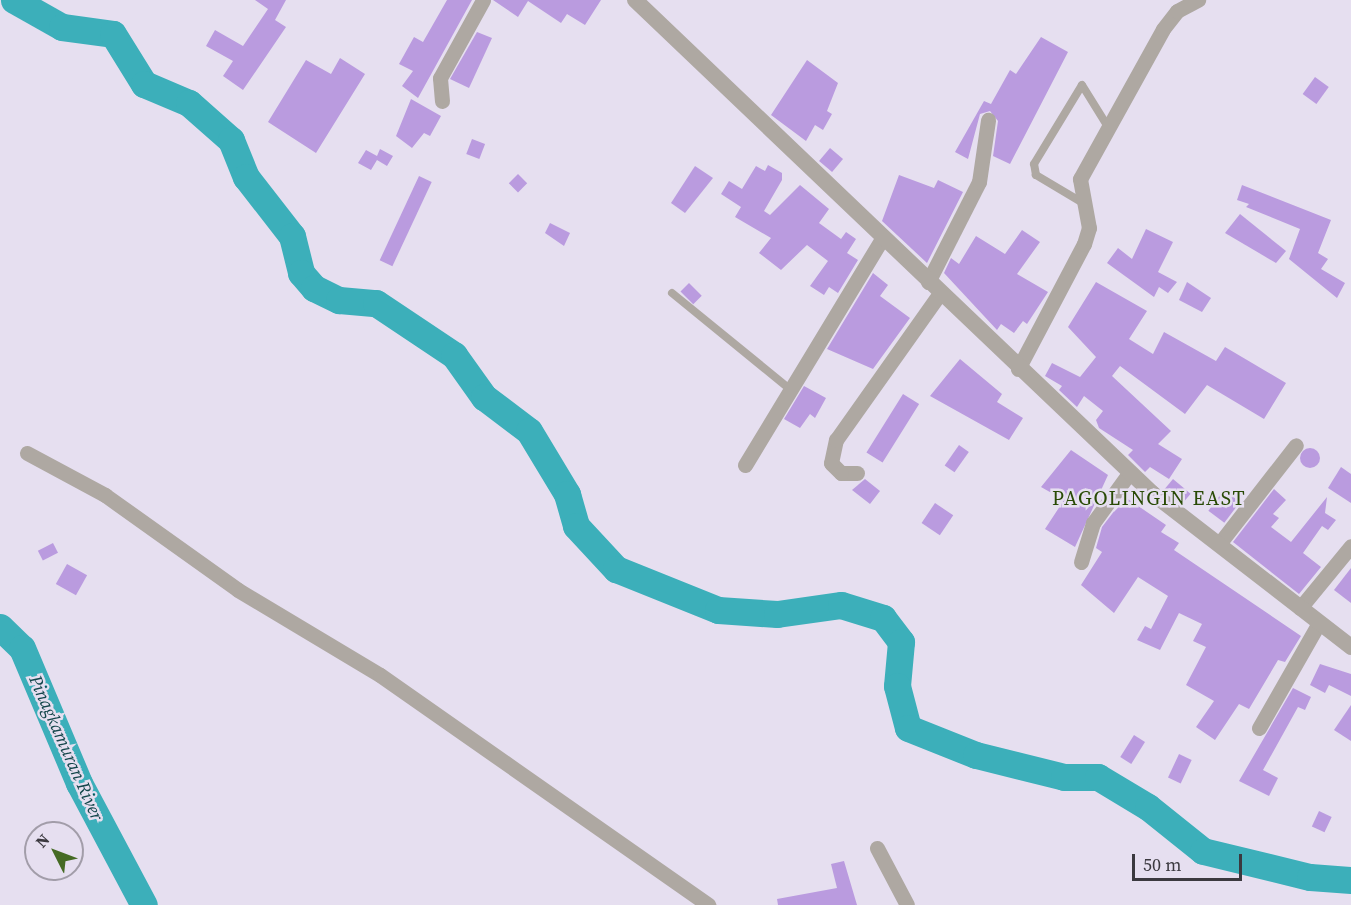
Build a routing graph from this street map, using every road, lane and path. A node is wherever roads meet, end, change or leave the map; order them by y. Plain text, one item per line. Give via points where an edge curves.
1 (483, 0) edge
2 (635, 0) edge
3 (1198, 0) edge
4 (442, 101) dead end
5 (988, 120) dead end
6 (1108, 127) junction
7 (1083, 203) junction
8 (883, 237) junction
9 (934, 287) junction
10 (672, 293) dead end
11 (1018, 369) junction
12 (790, 390) junction
13 (1296, 445) dead end
14 (27, 453) dead end
15 (745, 465) dead end
16 (1130, 472) junction
17 (857, 473) dead end
18 (1219, 544) junction
19 (1351, 546) edge
20 (1081, 561) dead end
21 (1300, 608) junction
22 (1319, 623) junction
23 (1351, 647) edge
24 (1259, 728) dead end
25 (877, 848) dead end
26 (708, 905) edge
27 (907, 905) edge

1 - 4 street via 440,78
2 - 8 street via 693,50
3 - 6 street via 1177,11 1163,28
5 - 9 street via 979,182
6 - 7 street via 1080,179
6 - 7 lane via 1082,85 1034,164 1036,175
7 - 11 street via 1089,228 1084,244
8 - 9 street
8 - 12 street
9 - 11 street
9 - 17 street via 836,440 831,463 840,473
10 - 12 lane
11 - 16 street
12 - 15 street
13 - 18 street
14 - 26 street via 105,495 238,590 380,675
16 - 18 street
16 - 20 street via 1094,523
18 - 21 street
19 - 21 street
21 - 22 street
22 - 23 street
22 - 24 street
25 - 27 street

